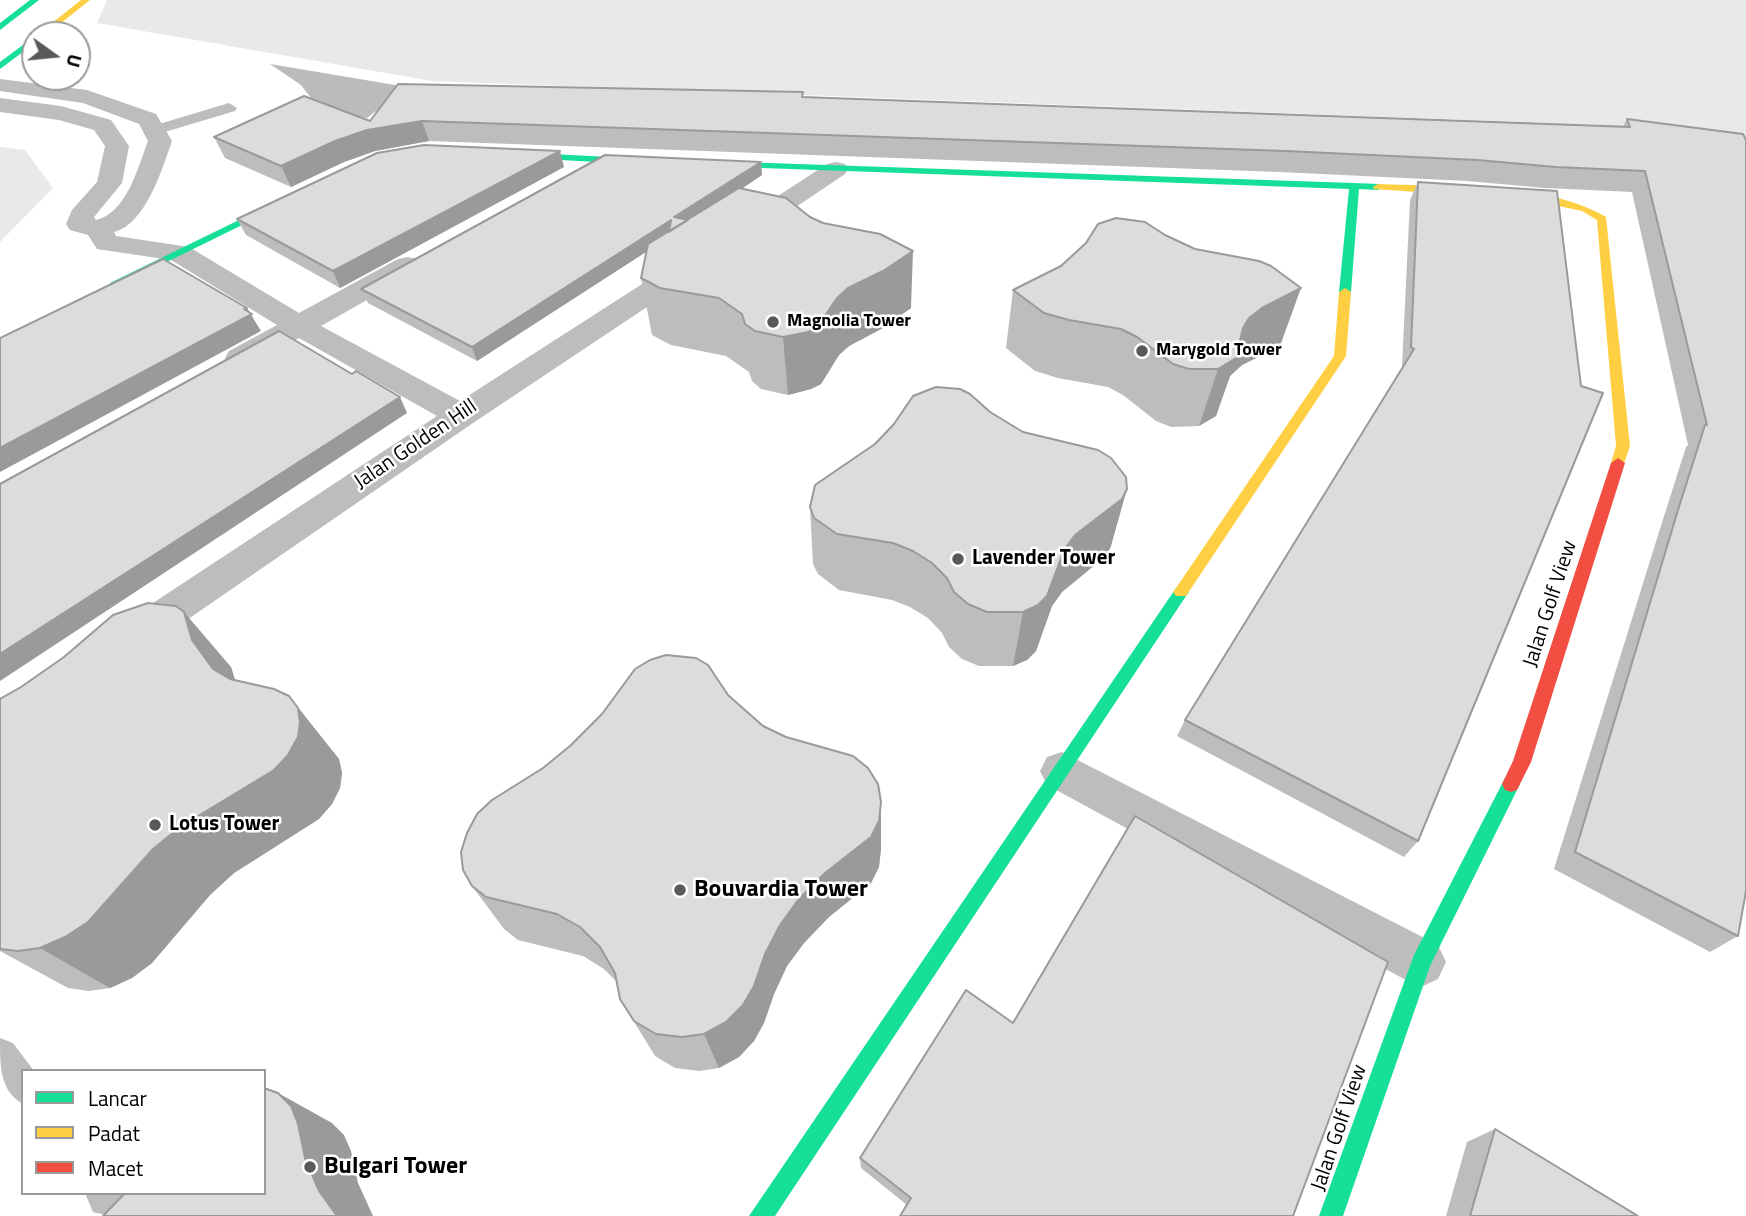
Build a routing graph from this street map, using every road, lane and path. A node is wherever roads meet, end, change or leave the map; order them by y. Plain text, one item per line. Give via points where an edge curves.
1 (36, 0) edge
2 (86, 0) edge
3 (59, 21) edge
4 (0, 27) edge
5 (21, 56) edge
6 (0, 82) edge
7 (180, 106) dead end
8 (229, 108) dead end
9 (150, 124) junction
10 (495, 154) edge
11 (600, 160) junction
12 (670, 163) edge
13 (697, 164) edge
14 (836, 169) junction
15 (552, 186) edge
16 (1354, 186) junction
17 (304, 193) edge
18 (98, 228) junction
19 (179, 253) junction
20 (431, 253) edge
21 (95, 293) edge
22 (299, 326) junction
23 (215, 372) edge
24 (461, 415) junction
25 (115, 649) edge
26 (1062, 771) junction
27 (1421, 962) junction
28 (0, 1056) edge
29 (21, 1083) edge
30 (761, 1216) edge
31 (1331, 1216) edge

1 - 4 street
2 - 3 street
5 - 6 street
6 - 9 street via 87,97
6 - 18 street via 61,113 103,125 117,146 109,183 79,221
7 - 9 lane
8 - 9 lane
9 - 18 street via 160,141 146,177 127,213 116,223
10 - 11 street
11 - 12 street
11 - 15 street
13 - 14 street, Jalan Golf View
14 - 16 street, Jalan Golf View
14 - 24 street, Jalan Golden Hill
16 - 26 street via 1340,356
16 - 27 street, Jalan Golf View via 1548,199 1596,213 1602,219 1623,446 1522,762
17 - 19 street
18 - 19 street via 107,243
19 - 21 street
19 - 22 street
20 - 22 street
22 - 23 street
22 - 24 street
24 - 25 street, Jalan Golden Hill
26 - 27 street
26 - 30 street
27 - 31 street, Jalan Golf View
28 - 29 lane

